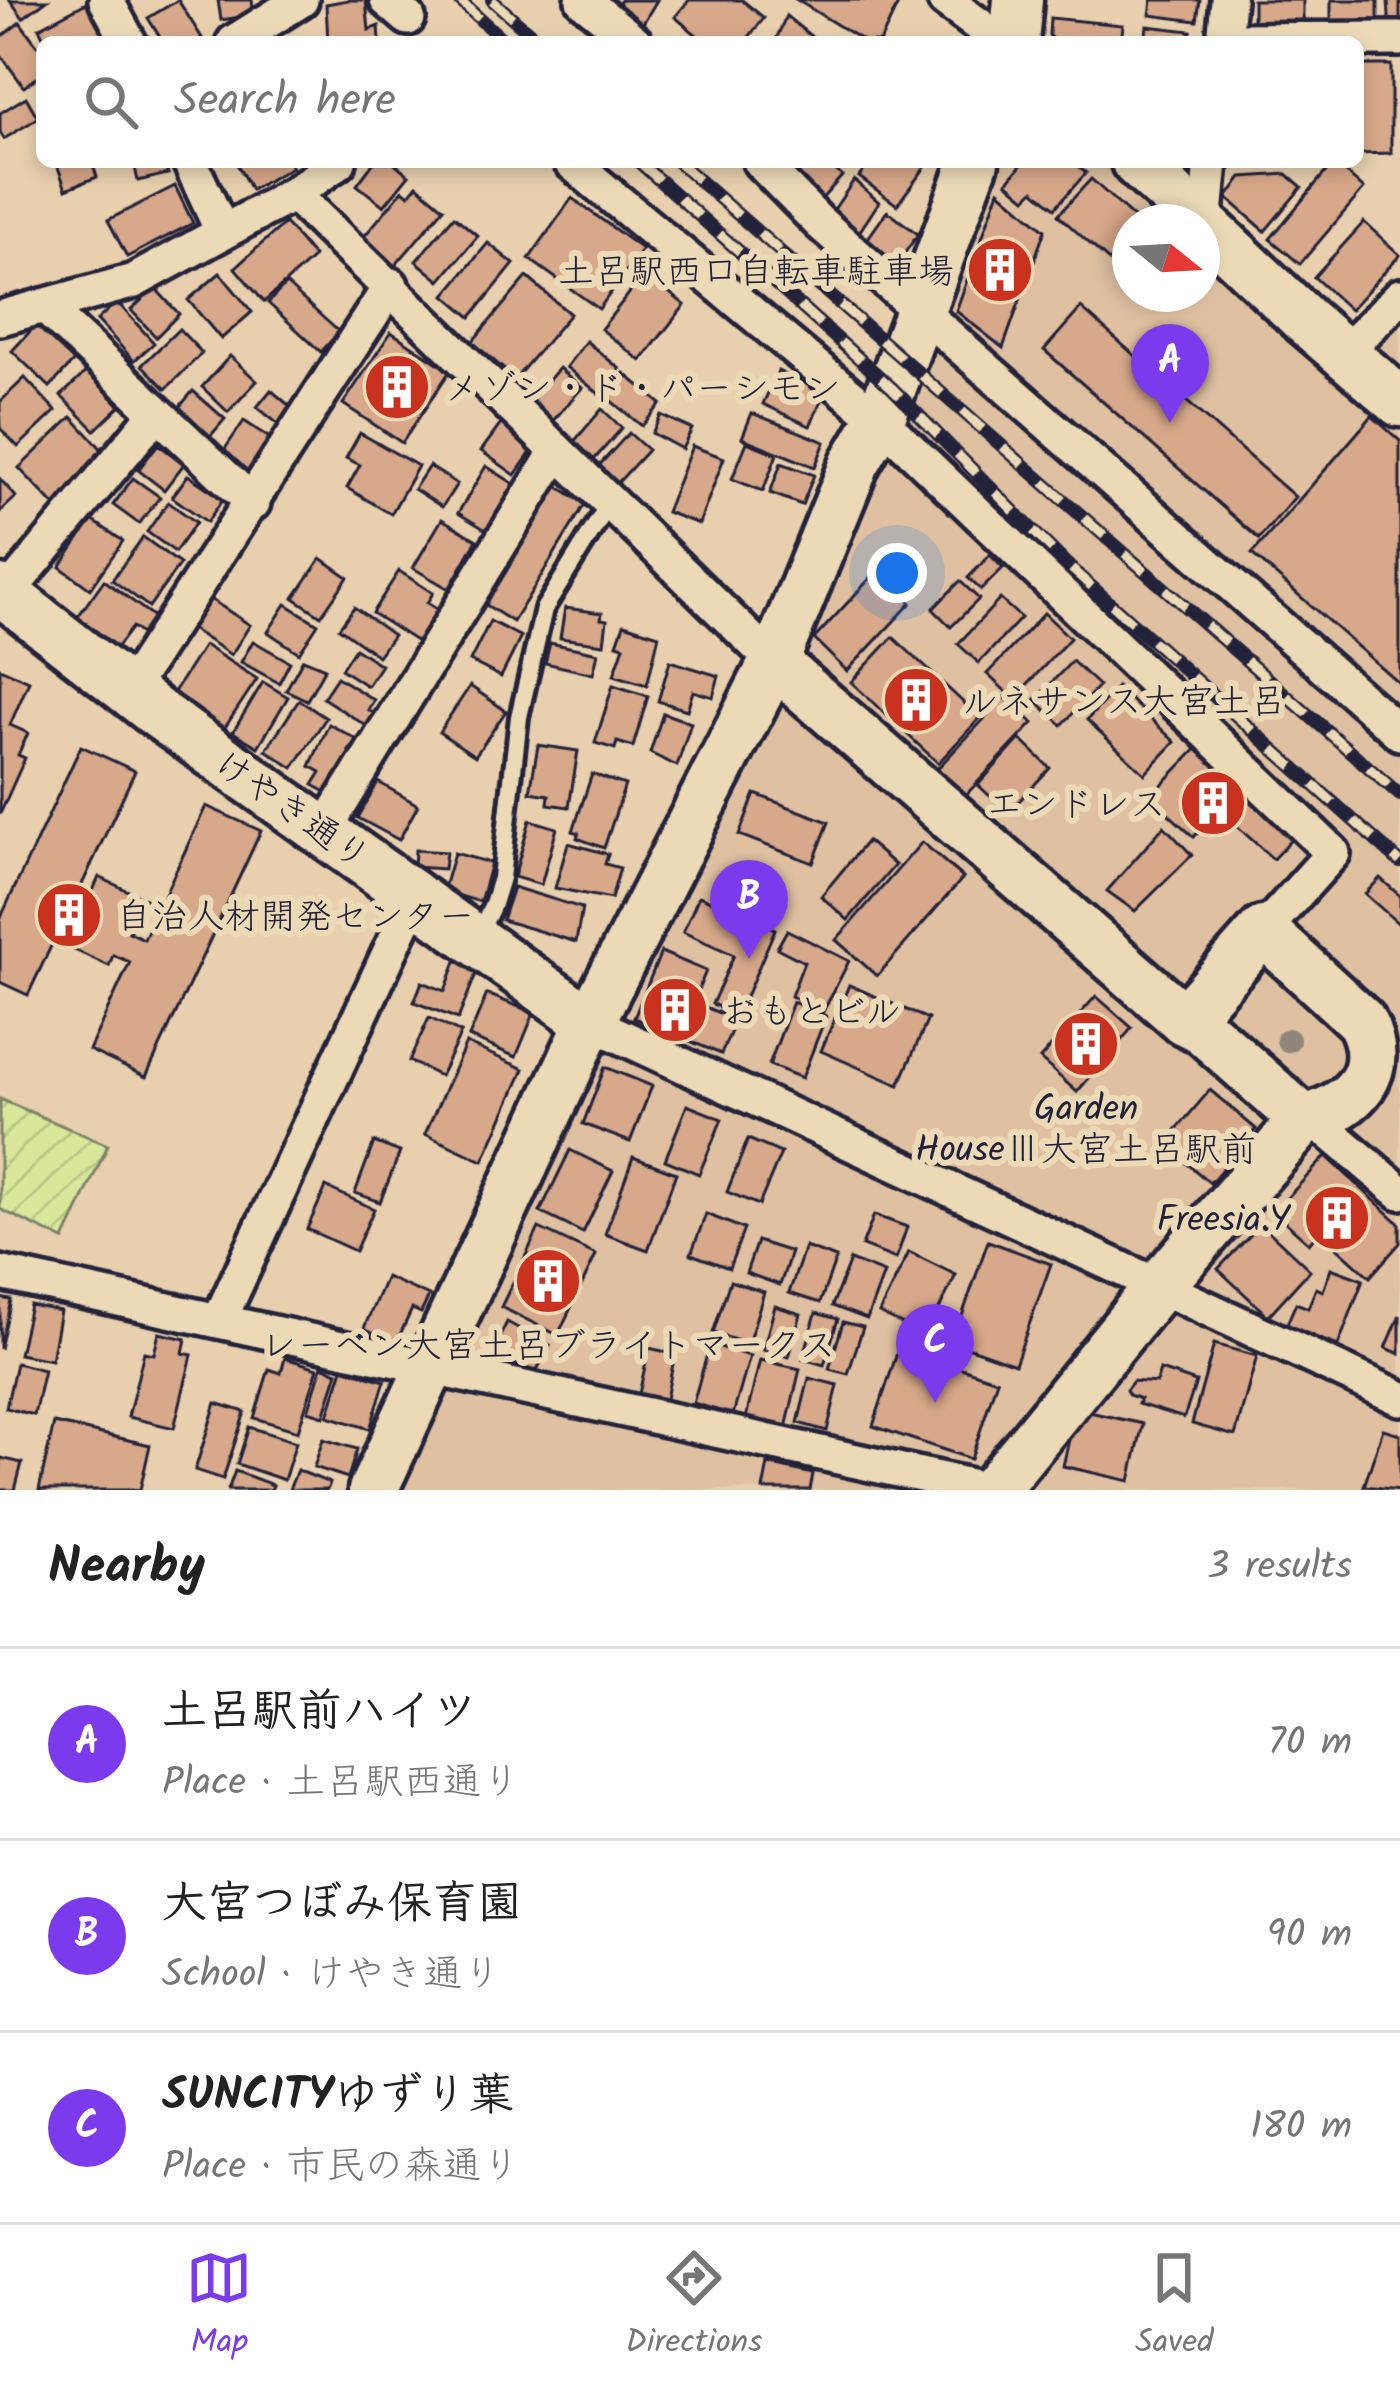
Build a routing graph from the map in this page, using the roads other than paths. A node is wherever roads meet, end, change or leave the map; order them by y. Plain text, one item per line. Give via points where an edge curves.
1 (106, 0) edge
2 (301, 0) edge
3 (583, 0) edge
4 (945, 0) edge
5 (1018, 0) edge
6 (1228, 0) edge
7 (126, 36) edge
8 (244, 36) edge
9 (628, 36) edge
10 (994, 36) edge
11 (1015, 36) edge
12 (1224, 36) edge
13 (1364, 39) edge
14 (1400, 39) edge
15 (193, 168) edge
16 (330, 168) edge
17 (578, 168) edge
18 (766, 168) edge
19 (972, 168) edge
20 (1142, 168) edge
21 (1210, 168) edge
22 (293, 194) junction
23 (1181, 204) edge
24 (1205, 204) edge
25 (222, 231) junction
26 (1220, 239) edge
27 (391, 285) junction
28 (1400, 296) edge
29 (44, 306) junction
30 (921, 308) junction
31 (0, 318) edge
32 (1344, 353) junction
33 (1400, 402) edge
34 (155, 415) junction
35 (880, 420) junction
36 (557, 451) junction
37 (610, 502) junction
38 (253, 503) junction
39 (2, 596) edge
40 (774, 662) junction
41 (129, 690) junction
42 (1400, 733) edge
43 (324, 831) junction
44 (416, 895) junction
45 (1264, 932) junction
46 (476, 939) junction
47 (1184, 1020) junction
48 (590, 1022) junction
49 (1304, 1120) junction
50 (1400, 1192) edge
51 (0, 1273) edge
52 (1159, 1286) junction
53 (219, 1321) junction
54 (431, 1367) junction
55 (1400, 1398) edge
56 (374, 1490) edge
57 (991, 1490) edge

1 - 7 street
2 - 8 street
3 - 9 street
4 - 10 street
5 - 11 street
6 - 12 street
13 - 14 street
15 - 25 street
16 - 22 street
17 - 35 street
18 - 30 street
19 - 30 street
20 - 23 street
21 - 24 street
22 - 25 street
22 - 27 street
25 - 29 street via 134,281
26 - 32 street
27 - 36 street
27 - 38 street
28 - 32 street
29 - 31 street
29 - 34 street
30 - 35 street
30 - 42 street
32 - 33 street
34 - 38 street
34 - 39 street
35 - 40 street
35 - 45 street via 1333,853
36 - 37 street
36 - 43 street
37 - 40 street
37 - 46 lane via 544,609 519,717 501,878
38 - 41 street
39 - 41 street, けやき通り
40 - 47 street
40 - 48 street
41 - 43 street, けやき通り
43 - 44 street, けやき通り
44 - 46 street, けやき通り
44 - 53 street
45 - 47 street
45 - 49 street via 1361,1021 1371,1040 1374,1061 1364,1079 1334,1112
46 - 48 street, けやき通り
47 - 49 street
48 - 52 street
48 - 54 street
49 - 50 street
49 - 52 street
51 - 53 street
52 - 55 street
52 - 57 street
53 - 54 street
54 - 56 street
54 - 57 street

